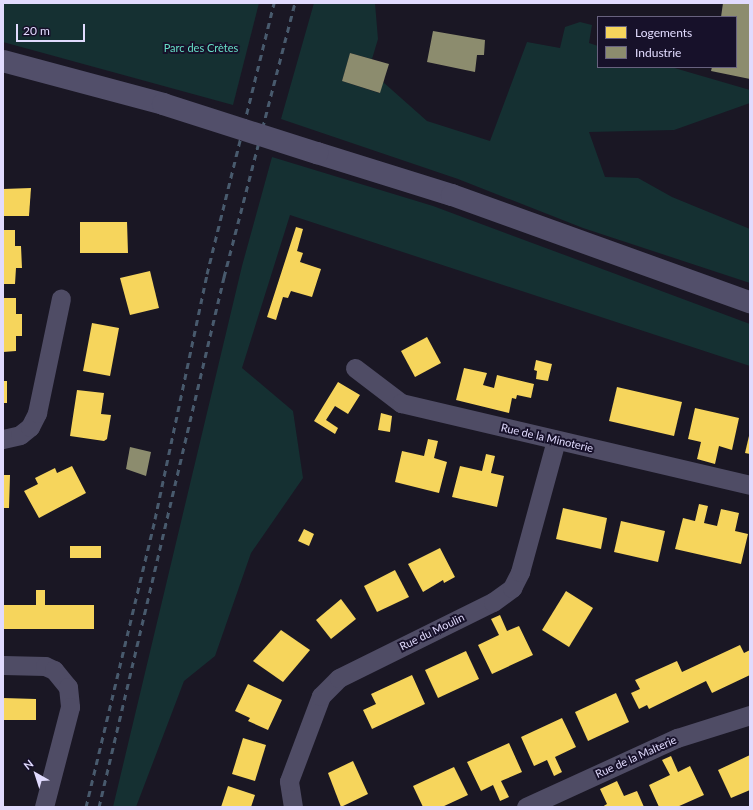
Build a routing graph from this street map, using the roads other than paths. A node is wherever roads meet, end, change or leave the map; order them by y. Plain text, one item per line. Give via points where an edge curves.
1 (3, 61) edge
2 (61, 298) dead end
3 (750, 302) edge
4 (355, 368) dead end
5 (3, 439) edge
6 (556, 440) junction
7 (750, 485) edge
8 (3, 665) edge
9 (750, 715) edge
10 (44, 807) edge
11 (293, 807) edge
12 (526, 807) edge

1 - 3 main road, bridge via 163,104 452,195
2 - 5 street via 37,413 30,427 20,435
4 - 6 street, Rue de la Minoterie via 401,404
6 - 7 street, Rue de la Minoterie
6 - 11 street, Rue du Moulin via 520,572 512,588 493,602 338,678 321,696 289,781
8 - 10 street via 44,666 54,670 62,678 70,696 70,707
9 - 12 street, Rue de la Malterie via 676,738

